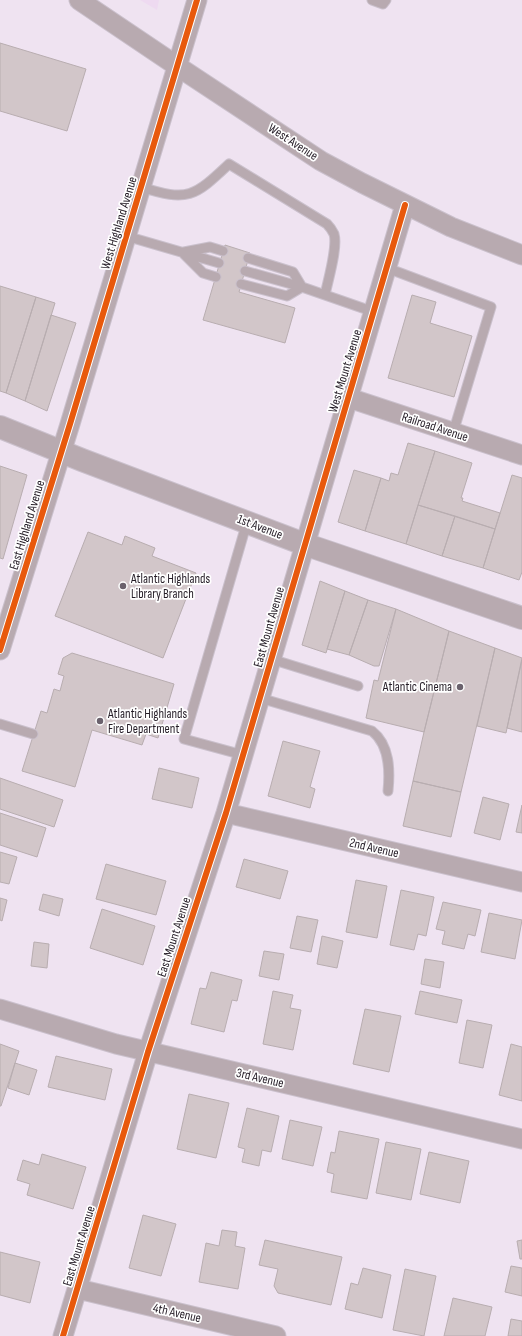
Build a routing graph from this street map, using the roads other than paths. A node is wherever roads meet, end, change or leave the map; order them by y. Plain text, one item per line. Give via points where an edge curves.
1 (80, 0) edge
2 (197, 0) edge
3 (372, 0) edge
4 (386, 0) edge
5 (177, 66) junction
6 (141, 187) junction
7 (405, 205) junction
8 (126, 236) junction
9 (223, 251) dead end
10 (182, 253) junction
11 (522, 255) edge
12 (248, 258) dead end
13 (219, 263) dead end
14 (387, 268) junction
15 (245, 271) dead end
16 (216, 277) dead end
17 (241, 284) dead end
18 (302, 287) junction
19 (325, 294) junction
20 (374, 312) junction
21 (349, 398) junction
22 (0, 427) edge
23 (453, 433) junction
24 (61, 452) junction
25 (522, 455) edge
26 (247, 522) junction
27 (304, 544) junction
28 (522, 618) edge
29 (0, 650) edge
30 (271, 659) junction
31 (358, 686) dead end
32 (260, 698) junction
33 (0, 724) edge
34 (33, 734) dead end
35 (243, 755) junction
36 (388, 791) dead end
37 (226, 813) junction
38 (522, 882) edge
39 (0, 1008) edge
40 (148, 1052) junction
41 (522, 1139) edge
42 (78, 1289) junction
43 (63, 1336) edge
44 (276, 1336) edge

1 - 5 street, West Avenue
2 - 5 street, West Highland Avenue
3 - 4 lane via 383,4
5 - 6 street, West Highland Avenue
5 - 7 street, West Avenue via 321,161
6 - 8 street, West Highland Avenue
6 - 19 lane via 163,194 191,194 208,184 229,164 332,229 335,244
7 - 11 street, West Avenue via 451,227
7 - 14 street, West Mount Avenue
8 - 10 lane
8 - 24 street, West Highland Avenue
9 - 10 lane via 210,247
10 - 13 lane
10 - 16 lane via 203,273
12 - 18 lane via 293,272
14 - 20 street, West Mount Avenue
14 - 23 lane via 491,307
15 - 18 lane
17 - 18 lane via 287,296
18 - 19 lane
19 - 20 lane
20 - 21 street, West Mount Avenue
21 - 23 street, Railroad Avenue
21 - 27 street, West Mount Avenue
22 - 24 street, 1st Avenue
23 - 25 street, Railroad Avenue
24 - 26 street, 1st Avenue
24 - 29 street, East Highland Avenue
26 - 27 street, 1st Avenue
26 - 35 lane via 184,738
27 - 28 street, 1st Avenue
27 - 30 street, East Mount Avenue
30 - 31 lane
30 - 32 street, East Mount Avenue
32 - 35 street, East Mount Avenue
32 - 36 lane via 372,731 378,736 385,750 389,771
33 - 34 lane
35 - 37 street, East Mount Avenue
37 - 38 street, 2nd Avenue
37 - 40 street, East Mount Avenue
39 - 40 street, 3rd Avenue
40 - 41 street, 3rd Avenue
40 - 42 street, East Mount Avenue
42 - 43 street, East Mount Avenue
42 - 44 street, 4th Avenue

